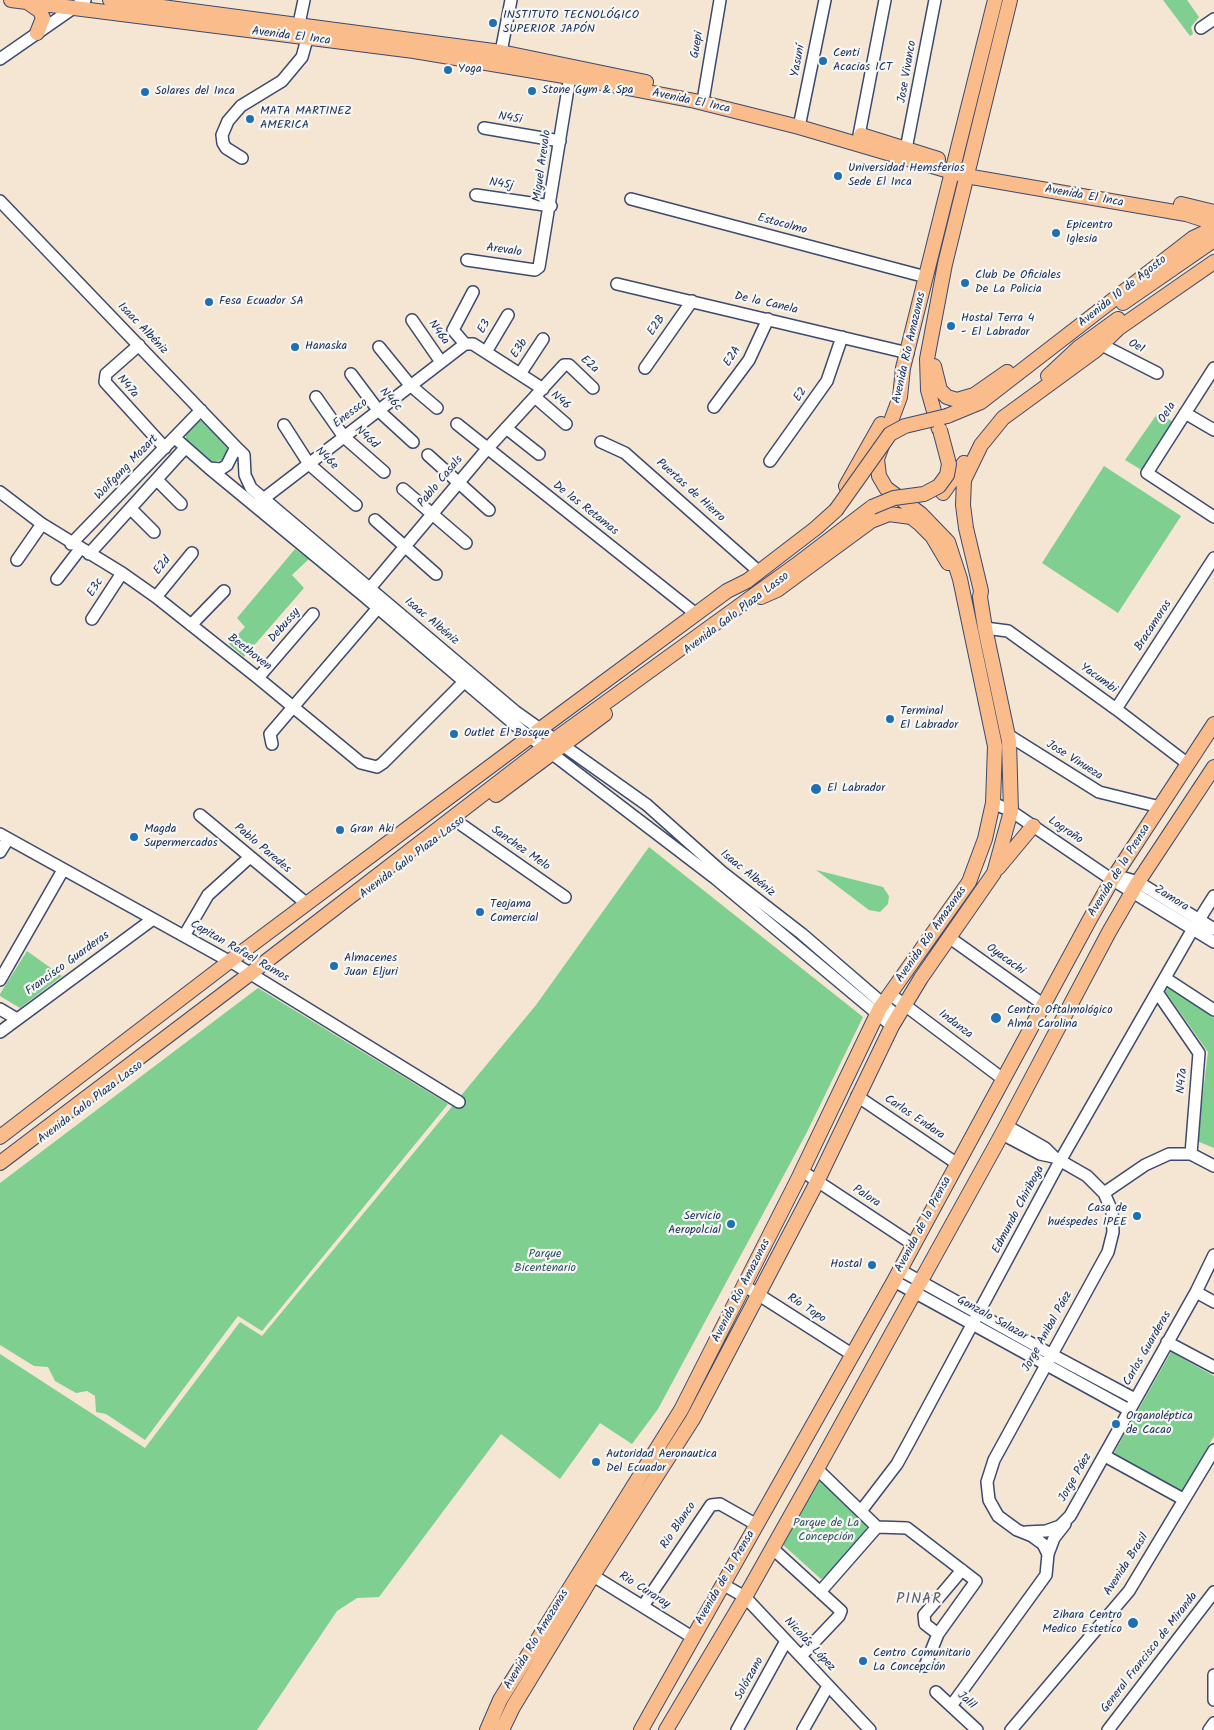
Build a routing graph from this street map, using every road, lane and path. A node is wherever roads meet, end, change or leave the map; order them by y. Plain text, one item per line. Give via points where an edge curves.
1 (12, 0) edge
2 (110, 0) edge
3 (304, 0) edge
4 (511, 0) edge
5 (720, 0) edge
6 (825, 0) edge
7 (884, 0) edge
8 (935, 0) edge
9 (995, 0) edge
10 (1010, 0) edge
11 (0, 2) edge
12 (28, 2) junction
13 (80, 3) edge
14 (1214, 19) edge
15 (1201, 28) dead end
16 (37, 33) junction
17 (300, 34) junction
18 (501, 52) junction
19 (0, 59) edge
20 (571, 72) junction
21 (704, 95) junction
22 (800, 123) junction
23 (484, 128) dead end
24 (859, 135) junction
25 (560, 141) junction
26 (906, 148) junction
27 (242, 158) dead end
28 (961, 170) junction
29 (476, 195) dead end
30 (631, 199) dead end
31 (0, 201) edge
32 (551, 206) junction
33 (1214, 212) edge
34 (1186, 214) junction
35 (1214, 223) edge
36 (1214, 228) edge
37 (1193, 238) junction
38 (1214, 240) edge
39 (1214, 250) edge
40 (467, 260) dead end
41 (1214, 262) edge
42 (538, 268) joint
43 (926, 277) junction
44 (617, 284) dead end
45 (473, 292) dead end
46 (692, 301) junction
47 (508, 315) dead end
48 (768, 319) junction
49 (1090, 319) junction
50 (412, 320) dead end
51 (1122, 325) junction
52 (933, 334) junction
53 (842, 337) junction
54 (543, 339) dead end
55 (464, 344) junction
56 (139, 345) junction
57 (1102, 345) junction
58 (379, 347) dead end
59 (486, 352) junction
60 (908, 354) junction
61 (441, 362) junction
62 (1036, 362) junction
63 (566, 364) joint
64 (644, 368) dead end
65 (903, 368) junction
66 (1214, 368) edge
67 (1157, 373) dead end
68 (351, 374) dead end
69 (520, 374) junction
70 (1045, 378) junction
71 (410, 385) junction
72 (593, 388) dead end
73 (540, 393) junction
74 (316, 397) dead end
75 (714, 406) dead end
76 (437, 408) dead end
77 (201, 410) junction
78 (378, 410) junction
79 (1185, 413) junction
80 (947, 416) junction
81 (457, 424) dead end
82 (566, 424) dead end
83 (284, 425) dead end
84 (506, 428) junction
85 (1214, 430) edge
86 (344, 437) junction
87 (175, 438) junction
88 (413, 442) dead end
89 (600, 442) dead end
90 (236, 446) junction
91 (165, 448) junction
92 (186, 448) junction
93 (487, 449) junction
94 (539, 454) dead end
95 (428, 455) dead end
96 (770, 461) dead end
97 (309, 464) junction
98 (209, 468) junction
99 (384, 472) dead end
100 (156, 480) junction
101 (459, 483) junction
102 (403, 489) dead end
103 (0, 492) edge
104 (259, 502) junction
105 (180, 504) dead end
106 (356, 505) dead end
107 (872, 507) junction
108 (131, 509) junction
109 (489, 510) dead end
110 (433, 514) junction
111 (1214, 517) edge
112 (375, 520) dead end
113 (42, 524) junction
114 (934, 526) junction
115 (154, 532) dead end
116 (466, 543) dead end
117 (406, 546) junction
118 (80, 549) junction
119 (192, 553) dead end
120 (1214, 558) edge
121 (17, 560) dead end
122 (796, 565) junction
123 (756, 569) junction
124 (122, 573) junction
125 (436, 574) dead end
126 (56, 579) dead end
127 (747, 581) junction
128 (224, 591) dead end
129 (727, 591) junction
130 (367, 592) junction
131 (761, 596) junction
132 (156, 597) junction
133 (381, 604) junction
134 (313, 614) dead end
135 (696, 614) junction
136 (92, 619) dead end
137 (192, 625) junction
138 (985, 628) junction
139 (971, 632) junction
140 (258, 678) junction
141 (465, 681) junction
142 (294, 707) junction
143 (1116, 709) junction
144 (1214, 724) edge
145 (1008, 735) junction
146 (545, 742) junction
147 (272, 744) dead end
148 (1188, 764) junction
149 (1214, 767) edge
150 (993, 803) junction
151 (1160, 807) junction
152 (1010, 811) junction
153 (200, 815) dead end
154 (459, 823) junction
155 (1033, 826) junction
156 (4, 836) edge
157 (0, 852) edge
158 (250, 857) junction
159 (63, 870) junction
160 (994, 873) junction
161 (719, 875) junction
162 (1117, 878) junction
163 (1135, 887) junction
164 (1214, 896) edge
165 (565, 897) dead end
166 (307, 904) junction
167 (153, 919) junction
168 (1196, 924) junction
169 (1214, 929) edge
170 (184, 936) junction
171 (950, 938) junction
172 (1214, 942) edge
173 (234, 964) junction
174 (255, 976) junction
175 (1165, 978) junction
176 (0, 980) edge
177 (1157, 992) junction
178 (883, 1004) junction
179 (1044, 1005) junction
180 (0, 1009) edge
181 (1214, 1010) edge
182 (898, 1015) junction
183 (17, 1019) junction
184 (0, 1032) edge
185 (1003, 1079) junction
186 (857, 1096) junction
187 (459, 1102) dead end
188 (1004, 1130) junction
189 (0, 1137) edge
190 (0, 1147) edge
191 (1191, 1154) junction
192 (1057, 1159) junction
193 (0, 1163) edge
194 (956, 1163) junction
195 (1214, 1166) edge
196 (802, 1171) junction
197 (0, 1172) edge
198 (817, 1181) junction
199 (1104, 1193) junction
200 (914, 1245) junction
201 (1214, 1255) edge
202 (897, 1276) junction
203 (745, 1286) junction
204 (916, 1286) junction
205 (1196, 1292) junction
206 (758, 1294) junction
207 (1214, 1302) edge
208 (976, 1319) junction
209 (1167, 1342) junction
210 (853, 1355) junction
211 (1049, 1360) junction
212 (1214, 1368) edge
213 (1135, 1399) junction
214 (1129, 1410) junction
215 (1214, 1450) edge
216 (1105, 1456) junction
217 (658, 1462) junction
218 (817, 1470) junction
219 (1183, 1499) junction
220 (861, 1510) junction
221 (1070, 1516) junction
222 (757, 1525) junction
223 (877, 1527) junction
224 (1017, 1530) junction
225 (772, 1548) junction
226 (1048, 1554) junction
227 (962, 1570) junction
228 (587, 1572) junction
229 (724, 1585) junction
230 (820, 1592) junction
231 (1214, 1592) edge
232 (745, 1597) junction
233 (643, 1606) junction
234 (938, 1634) junction
235 (692, 1637) junction
236 (786, 1641) junction
237 (800, 1656) junction
238 (925, 1666) dead end
239 (1214, 1675) edge
240 (828, 1686) junction
241 (936, 1692) dead end
242 (1214, 1700) edge
243 (951, 1706) junction
244 (1214, 1723) edge
245 (487, 1730) edge
246 (502, 1730) edge
247 (641, 1730) edge
248 (666, 1730) edge
249 (737, 1730) edge
250 (803, 1730) edge
251 (870, 1730) edge
252 (977, 1730) edge
253 (1011, 1730) edge
254 (1108, 1730) edge
255 (1209, 1730) edge

1 - 11 main road, Avenida El Inca
1 - 12 main road, Avenida El Inca
2 - 17 main road, Avenida El Inca
3 - 17 street
4 - 18 street
5 - 21 street, Guepi
6 - 22 street, Yasuní
7 - 24 street
8 - 26 street, Jose Vivanco
9 - 28 main road, Avenida Río Amazonas
10 - 28 main road, Avenida Río Amazonas
12 - 13 main road, Avenida El Inca
12 - 16 main road via 40,11 43,18
13 - 16 street
13 - 17 main road, Avenida El Inca
14 - 15 street
16 - 19 street
17 - 18 main road, Avenida El Inca
17 - 20 main road, Avenida El Inca
17 - 27 street via 302,57 282,80 241,106 228,121 222,135 223,143
18 - 20 main road, Avenida El Inca
20 - 21 main road, Avenida El Inca
20 - 22 main road, Avenida El Inca
20 - 25 street, Miguel Arevalo
21 - 22 main road, Avenida El Inca
22 - 24 main road, Avenida El Inca
22 - 28 main road, Avenida El Inca
23 - 25 street, N45i
24 - 26 main road, Avenida El Inca
25 - 32 street, Miguel Arevalo
26 - 28 main road, Avenida El Inca
28 - 33 main road, Avenida El Inca
28 - 34 main road, Avenida El Inca
28 - 43 main road, Avenida Río Amazonas
28 - 52 main road, Avenida Río Amazonas
29 - 32 street, N45j
30 - 43 street, Estocolmo
31 - 56 street, Isaac Albéniz
32 - 42 street, Miguel Arevalo
34 - 35 main road, Avenida El Inca
34 - 37 main road via 1195,226
36 - 37 main road, Avenida 10 de Agosto
37 - 49 main road, Avenida 10 de Agosto
38 - 62 main road, Avenida 10 de Agosto
39 - 70 main road, Avenida 10 de Agosto via 1078,348
40 - 42 street, Arevalo
41 - 51 main road, Avenida 10 de Agosto
43 - 60 main road, Avenida Río Amazonas
44 - 46 street, De la Canela
45 - 55 street via 453,330
46 - 48 street, De la Canela
46 - 64 street, E2B
47 - 59 street, E3
48 - 53 street, De la Canela
48 - 75 street, E2A via 749,360
49 - 52 main road via 978,393 961,400 947,397 938,386
49 - 62 main road, Avenida 10 de Agosto
50 - 61 street, N46a
51 - 57 main road, Avenida Río Amazonas
51 - 70 main road, Avenida 10 de Agosto
52 - 107 main road, Avenida Río Amazonas, bridge via 927,359 927,378 949,464 947,474 939,486 924,494 894,498
53 - 60 street, De la Canela
53 - 96 street, E2 via 827,382
54 - 69 street, E3b
55 - 59 street via 474,344
55 - 61 street, Enessco
56 - 77 street, Isaac Albéniz
56 - 91 street, N47a via 106,374 105,382
57 - 67 street, Oe1
57 - 138 main road, Avenida Río Amazonas via 1003,418 972,460 964,480 963,505 982,591 980,598
58 - 71 street
59 - 69 street
60 - 65 main road, Avenida Río Amazonas
61 - 71 street, Enessco
62 - 80 main road, Avenida 10 de Agosto via 981,402
63 - 72 street, E2a
63 - 73 street, Pablo Casals
65 - 114 main road, Avenida Río Amazonas via 900,397 879,450 877,470 890,492
65 - 123 main road via 881,424 843,490 813,522
66 - 79 street, Oe1a
68 - 78 street, N46c
69 - 73 street
70 - 107 main road, Avenida 10 de Agosto, bridge via 1001,412 983,432 951,484 936,498 926,502
71 - 76 street
71 - 78 street, Enessco
73 - 82 street, N46
73 - 84 street, Pablo Casals
74 - 86 street, N46d
77 - 87 street, Wolfgang Mozart
77 - 90 street, Isaac Albéniz
78 - 86 street, Enessco
78 - 88 street, N46c
79 - 85 street
79 - 111 street, Oe1a via 1147,473
80 - 114 main road, bridge via 893,440 884,460 886,475
80 - 127 main road, Avenida 10 de Agosto, bridge via 905,426 890,434 836,510
81 - 93 street, De las Retamas
83 - 97 street, N46e
84 - 93 street, Pablo Casals
84 - 94 street
86 - 97 street, Enessco
86 - 99 street, N46d
87 - 91 street, Wolfgang Mozart
87 - 92 street, Isaac Albéniz
89 - 123 street, Puertas de Hierro via 625,453
90 - 98 street via 227,465 220,469
90 - 104 street, Isaac Albéniz via 244,455 245,475
91 - 118 street, Wolfgang Mozart
92 - 98 street, Isaac Albéniz
92 - 100 street
93 - 101 street, Pablo Casals
93 - 135 street, De las Retamas
95 - 101 street
97 - 104 street, Enessco
97 - 106 street, N46e
98 - 104 street, Isaac Albéniz
100 - 105 street
100 - 108 street
101 - 109 street
101 - 110 street, Pablo Casals
102 - 110 street
103 - 113 street, Beethoven
104 - 130 street, Isaac Albéniz
107 - 122 main road
108 - 115 street
108 - 118 street
110 - 116 street
110 - 117 street, Pablo Casals
112 - 117 street
113 - 118 street, Beethoven
113 - 121 street
114 - 139 main road, Avenida Río Amazonas via 952,551
117 - 125 street
117 - 130 street, Pablo Casals
118 - 124 street, Beethoven
118 - 126 street
119 - 132 street, E2d
120 - 143 street, Bracamoros
122 - 131 main road, Avenida Galo Plaza Lasso via 792,572
122 - 146 main road, Avenida Galo Plaza Lasso
123 - 129 main road
124 - 132 street, Beethoven
124 - 136 street, E3c
127 - 129 main road, Avenida Galo Plaza Lasso
127 - 146 main road, Avenida Galo Plaza Lasso via 731,598
128 - 137 street
129 - 135 main road, Avenida Galo Plaza Lasso
130 - 133 street, Isaac Albéniz
131 - 139 main road via 777,590 871,521 889,514 901,514 920,524 940,547
131 - 146 main road, Avenida Galo Plaza Lasso
132 - 137 street, Beethoven
133 - 141 street, Isaac Albéniz
133 - 142 street
133 - 146 street, Isaac Albéniz
134 - 140 street, Debussy
135 - 146 main road, Avenida Galo Plaza Lasso
137 - 140 street, Beethoven
138 - 143 street, Yacumbi via 1008,631
138 - 145 main road, Avenida Río Amazonas
139 - 150 main road, Avenida Río Amazonas via 995,746
140 - 142 street, Beethoven
141 - 142 street, Beethoven via 377,767 360,763
141 - 146 street, Isaac Albéniz
142 - 147 street via 270,734
143 - 148 street, Yacumbi
144 - 148 main road, Avenida de la Prensa
145 - 151 street, Jose Vinueza via 1099,792
145 - 152 main road, Avenida Río Amazonas
146 - 154 main road, Avenida Galo Plaza Lasso
146 - 161 street, Isaac Albéniz
146 - 161 street, Isaac Albéniz via 647,805
146 - 166 main road, Avenida Galo Plaza Lasso
146 - 173 main road, Avenida Galo Plaza Lasso
146 - 174 main road, Avenida Galo Plaza Lasso
148 - 151 main road, Avenida de la Prensa
149 - 163 main road, Avenida de la Prensa
150 - 152 street, Logroño
150 - 178 main road, Avenida Río Amazonas via 986,839 970,882
151 - 162 main road, Avenida de la Prensa
152 - 155 street, Logroño
152 - 160 main road, Avenida Río Amazonas
153 - 158 street, Pablo Paredes
154 - 165 street, Sanchez Melo
154 - 174 main road, Avenida Galo Plaza Lasso
155 - 160 main road
155 - 162 street, Logroño
156 - 157 street
156 - 159 street, Capitan Rafael Ramos
158 - 166 street, Pablo Paredes
158 - 170 street via 208,895
159 - 167 street, Capitan Rafael Ramos
159 - 176 street
160 - 171 main road, Avenida Río Amazonas
161 - 178 street, Isaac Albéniz
162 - 163 street, Zamora
162 - 179 main road, Avenida de la Prensa
163 - 168 street, Zamora
163 - 188 main road, Avenida de la Prensa
164 - 168 street, Edmundo Chiriboga
166 - 173 main road, Avenida Galo Plaza Lasso
167 - 170 street, Capitan Rafael Ramos
167 - 183 street, Francisco Guarderas
168 - 169 street, Zamora
168 - 172 street, Zamora
168 - 175 street, Edmundo Chiriboga
170 - 173 street, Capitan Rafael Ramos
171 - 179 street, Oyacachi
171 - 182 main road, Avenida Río Amazonas
173 - 174 street, Capitan Rafael Ramos
173 - 189 main road, Avenida Galo Plaza Lasso
173 - 190 main road, Avenida Galo Plaza Lasso
174 - 187 street, Capitan Rafael Ramos
174 - 193 main road, Avenida Galo Plaza Lasso
174 - 197 main road, Avenida Galo Plaza Lasso
175 - 177 street, Edmundo Chiriboga
175 - 181 street
177 - 191 street, N47a via 1199,1053
177 - 192 street, Edmundo Chiriboga
178 - 182 street, Isaac Albéniz
178 - 182 street, Indanza
178 - 196 main road, Avenida Río Amazonas
179 - 185 main road, Avenida de la Prensa
180 - 183 street
182 - 185 street, Indanza
182 - 186 main road, Avenida Río Amazonas
183 - 184 street, Francisco Guarderas
185 - 194 main road, Avenida de la Prensa
186 - 194 street, Carlos Endara
186 - 198 main road, Avenida Río Amazonas
188 - 192 street, Jorge Anibal Páez via 1040,1154
188 - 204 main road, Avenida de la Prensa
191 - 195 street
191 - 199 street via 1169,1154 1145,1165
192 - 199 street, Jorge Anibal Páez via 1087,1176
192 - 208 street, Edmundo Chiriboga
194 - 200 main road, Avenida de la Prensa
196 - 198 street, Palora
196 - 203 main road, Avenida Río Amazonas
198 - 200 street, Palora
198 - 206 main road, Avenida Río Amazonas
199 - 211 street, Jorge Anibal Páez via 1112,1211 1113,1232 1108,1252
200 - 202 main road, Avenida de la Prensa
201 - 205 street, Carlos Guarderas
202 - 204 street, Gonzalo Salazar
202 - 210 main road, Avenida de la Prensa
203 - 206 street, Río Topo
203 - 217 main road, Avenida Río Amazonas
204 - 208 street, Gonzalo Salazar
204 - 218 main road, Avenida de la Prensa
205 - 207 street
205 - 209 street, Carlos Guarderas
206 - 210 street, Río Topo
206 - 217 main road, Avenida Río Amazonas via 693,1420
208 - 211 street, Gonzalo Salazar
208 - 220 street, Edmundo Chiriboga via 897,1464
209 - 212 street
209 - 213 street, Carlos Guarderas
210 - 222 main road, Avenida de la Prensa
211 - 213 street, Gonzalo Salazar
211 - 214 street, Gonzalo Salazar
211 - 224 street, Jorge Anibal Páez via 994,1460 987,1482 989,1500 998,1516
213 - 214 street, Carlos Guarderas
214 - 216 street, Carlos Guarderas
215 - 219 street, Avenida Brasil
216 - 219 street
216 - 221 street, Jorge Páez
217 - 228 main road, Avenida Río Amazonas
218 - 220 street
218 - 225 main road, Avenida de la Prensa
219 - 253 street, Avenida Brasil via 1127,1595
220 - 223 street
221 - 224 street, Jorge Páez via 1060,1526 1046,1530
221 - 226 street via 1054,1538
222 - 229 main road, Avenida de la Prensa
222 - 233 street, Rio Blanco via 720,1504 711,1505
223 - 227 street via 907,1528
223 - 230 street
224 - 226 street via 1043,1544
225 - 230 street
225 - 232 main road, Avenida de la Prensa
226 - 243 street via 1046,1575
227 - 234 street via 976,1582
227 - 234 street via 924,1615 925,1624
228 - 233 street, Rio Curaray
228 - 245 main road, Avenida Río Amazonas via 500,1700
228 - 246 main road, Avenida Río Amazonas
229 - 232 street, Nicolás López
229 - 235 main road, Avenida de la Prensa
230 - 237 street via 841,1612
231 - 254 street, General Francisco de Miranda
232 - 236 street, Nicolás López
232 - 248 main road, Avenida de la Prensa
233 - 235 street, Rio Curaray
234 - 238 street
235 - 247 main road, Avenida de la Prensa
236 - 237 street, Nicolás López
236 - 249 street, Solórzano
237 - 240 street, Nicolás López
239 - 242 street
240 - 250 street
240 - 251 street, Nicolás López
241 - 243 street, Jalil
243 - 252 street, Jalil
244 - 255 street

